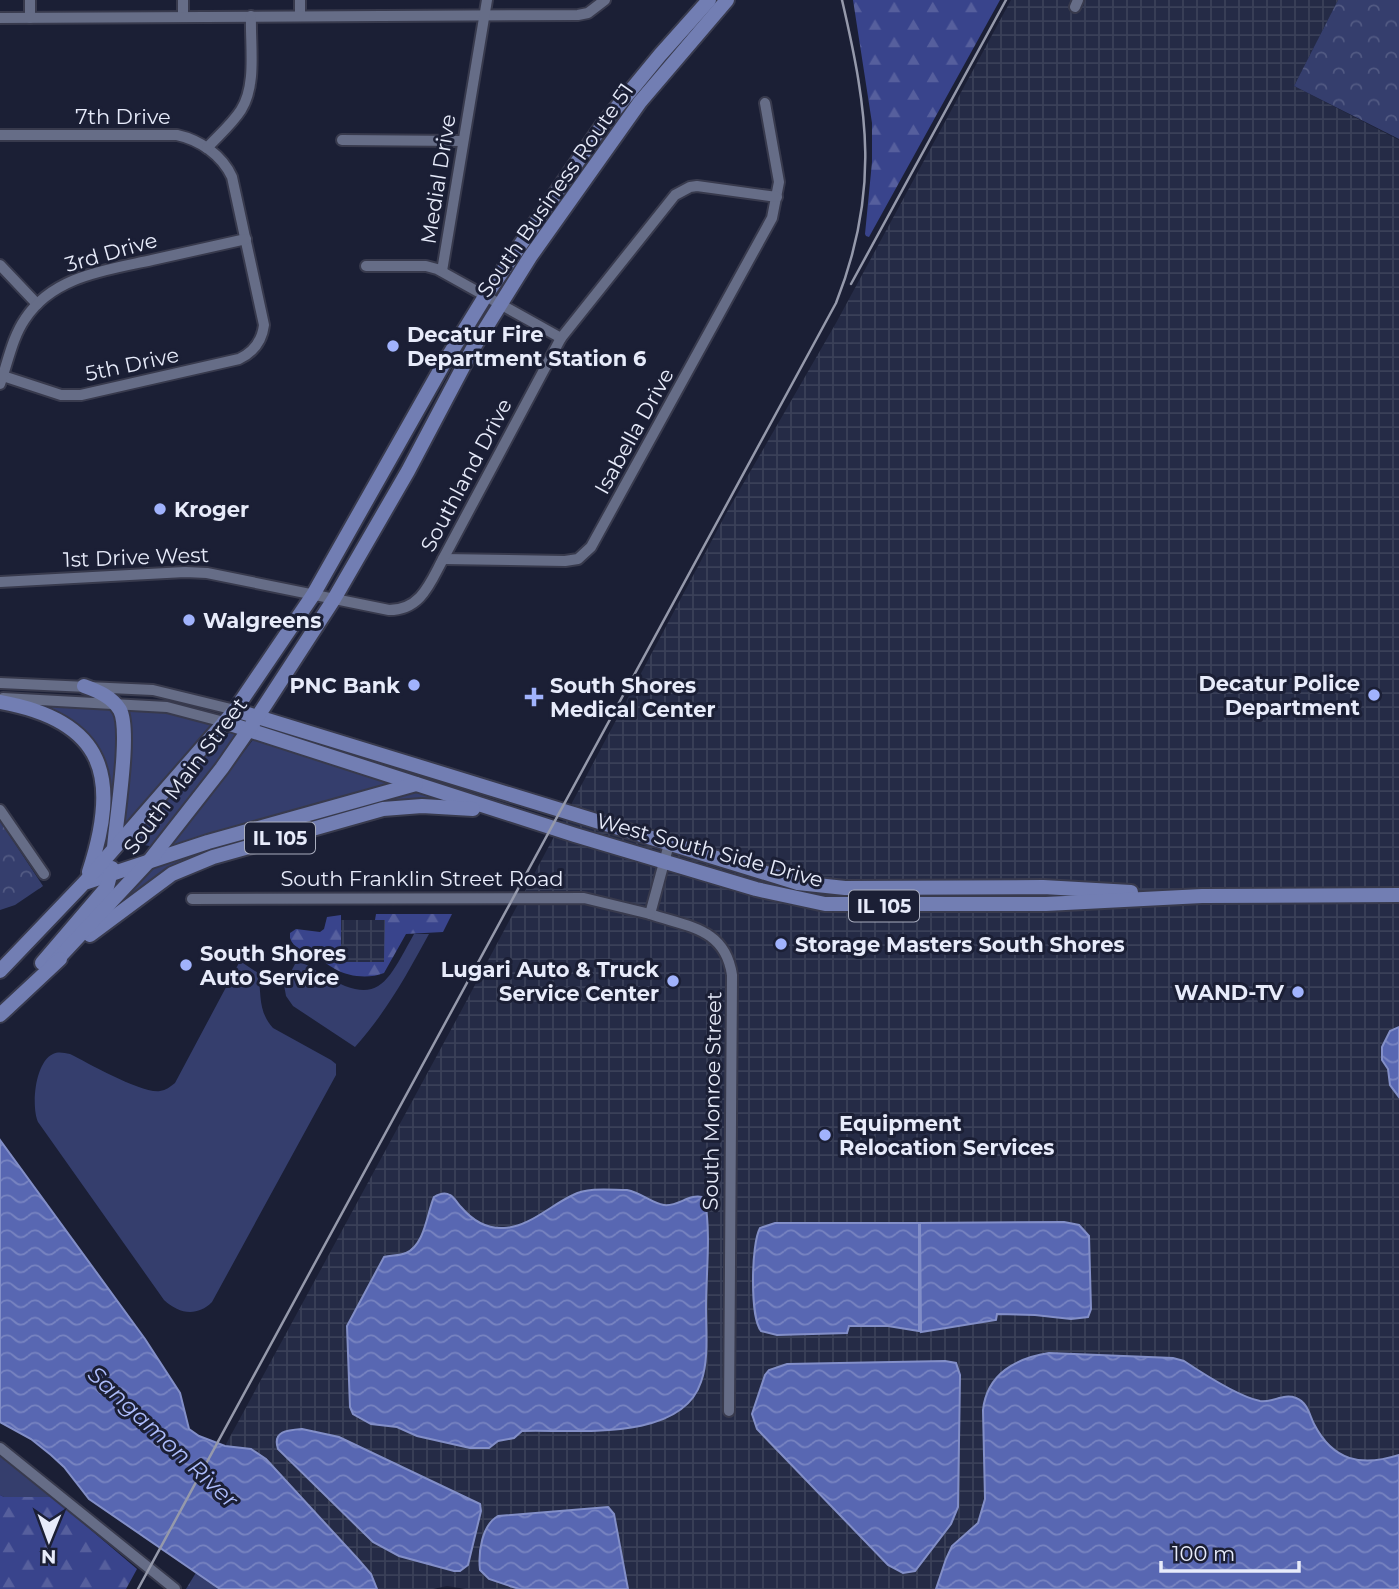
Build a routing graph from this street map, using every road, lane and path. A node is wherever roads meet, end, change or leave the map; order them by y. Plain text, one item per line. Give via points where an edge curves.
1 (30, 0) edge
2 (183, 0) edge
3 (300, 0) edge
4 (488, 0) edge
5 (605, 0) edge
6 (709, 0) edge
7 (727, 0) edge
8 (300, 15) junction
9 (485, 15) junction
10 (251, 16) junction
11 (183, 17) junction
12 (30, 18) junction
13 (0, 19) edge
14 (765, 103) dead end
15 (0, 135) edge
16 (342, 140) dead end
17 (463, 141) junction
18 (207, 148) junction
19 (777, 197) junction
20 (246, 239) junction
21 (0, 265) edge
22 (366, 266) dead end
23 (442, 271) junction
24 (486, 295) junction
25 (37, 304) junction
26 (500, 304) junction
27 (262, 337) joint
28 (561, 338) junction
29 (1, 380) edge
30 (443, 559) junction
31 (0, 582) edge
32 (313, 595) junction
33 (334, 600) junction
34 (0, 683) edge
35 (84, 686) junction
36 (0, 700) edge
37 (115, 703) junction
38 (235, 710) junction
39 (258, 716) junction
40 (224, 722) junction
41 (249, 730) junction
42 (468, 781) junction
43 (417, 784) junction
44 (0, 810) edge
45 (538, 823) junction
46 (669, 844) junction
47 (114, 847) junction
48 (150, 860) junction
49 (664, 862) junction
50 (112, 873) junction
51 (44, 874) dead end
52 (85, 883) junction
53 (1399, 895) edge
54 (1202, 896) junction
55 (192, 900) dead end
56 (650, 914) junction
57 (52, 965) junction
58 (0, 971) edge
59 (0, 1013) edge
60 (729, 1410) dead end
61 (0, 1448) edge
62 (175, 1589) edge

1 - 12 street
2 - 11 street
3 - 8 street
4 - 9 street, Medial Drive
5 - 9 street via 583,15
6 - 24 main road, South Business Route 51 via 604,123
7 - 26 main road, South Business Route 51 via 640,102
8 - 9 street
8 - 10 street
9 - 17 street, Medial Drive
10 - 11 street
10 - 18 street via 248,96 238,115
11 - 12 street
12 - 13 street
14 - 19 street via 779,182
15 - 18 street, 7th Drive via 177,135
16 - 17 street
17 - 23 street, Medial Drive
18 - 20 street, 7th Drive via 232,177
19 - 28 street, Southland Drive via 709,186 682,190
19 - 30 street, Isabella Drive via 768,226 587,552 565,561
20 - 25 street, 3rd Drive via 82,276
20 - 27 street, 7th Drive via 263,311
21 - 25 street
22 - 23 street via 426,266
23 - 24 street, Medial Drive
24 - 26 street, Medial Drive
24 - 32 main road, South Business Route 51
25 - 29 street, 3rd Drive via 20,327
26 - 28 street, Medial Drive
26 - 33 main road, South Business Route 51
27 - 29 street, 5th Drive via 251,352 232,362 81,396
28 - 30 street, Southland Drive
30 - 33 street, Southland Drive via 420,599 404,609
31 - 32 street, 1st Drive West via 197,572
32 - 33 street, Southland Drive
32 - 38 main road, South Main Street
33 - 39 main road, South Main Street
34 - 35 street
35 - 37 main road
35 - 38 street via 153,690
36 - 37 street
36 - 52 main road via 62,721 80,736 97,761 103,787 101,820
37 - 40 street via 167,707
37 - 47 main road via 125,732
38 - 39 main road
38 - 40 main road, South Main Street
39 - 41 main road, South Main Street
39 - 42 main road, West South Side Drive
40 - 41 main road, West South Side Drive
40 - 47 main road, South Main Street
41 - 43 main road, West South Side Drive
41 - 48 main road, South Main Street
42 - 43 main road, IL 105
42 - 46 main road, West South Side Drive / IL 105
43 - 45 main road, West South Side Drive
43 - 48 main road, IL 105
44 - 51 street
45 - 49 main road, West South Side Drive / IL 105
45 - 57 main road, IL 105 via 469,808 394,807 213,857 172,874
46 - 49 street
46 - 54 main road, West South Side Drive / IL 105 via 784,880 823,887 1043,887
47 - 50 main road
47 - 52 main road, South Main Street
48 - 50 main road, IL 105
48 - 57 main road, South Main Street
49 - 54 main road, West South Side Drive / IL 105 via 825,904 1046,904
49 - 56 street
50 - 52 main road, IL 105
50 - 59 main road via 107,887
52 - 58 main road, IL 105
53 - 54 main road, West South Side Drive / IL 105
55 - 56 street, South Franklin Street Road via 584,898
56 - 60 street, South Monroe Street via 705,932 730,963
57 - 59 main road, IL 105
61 - 62 street

